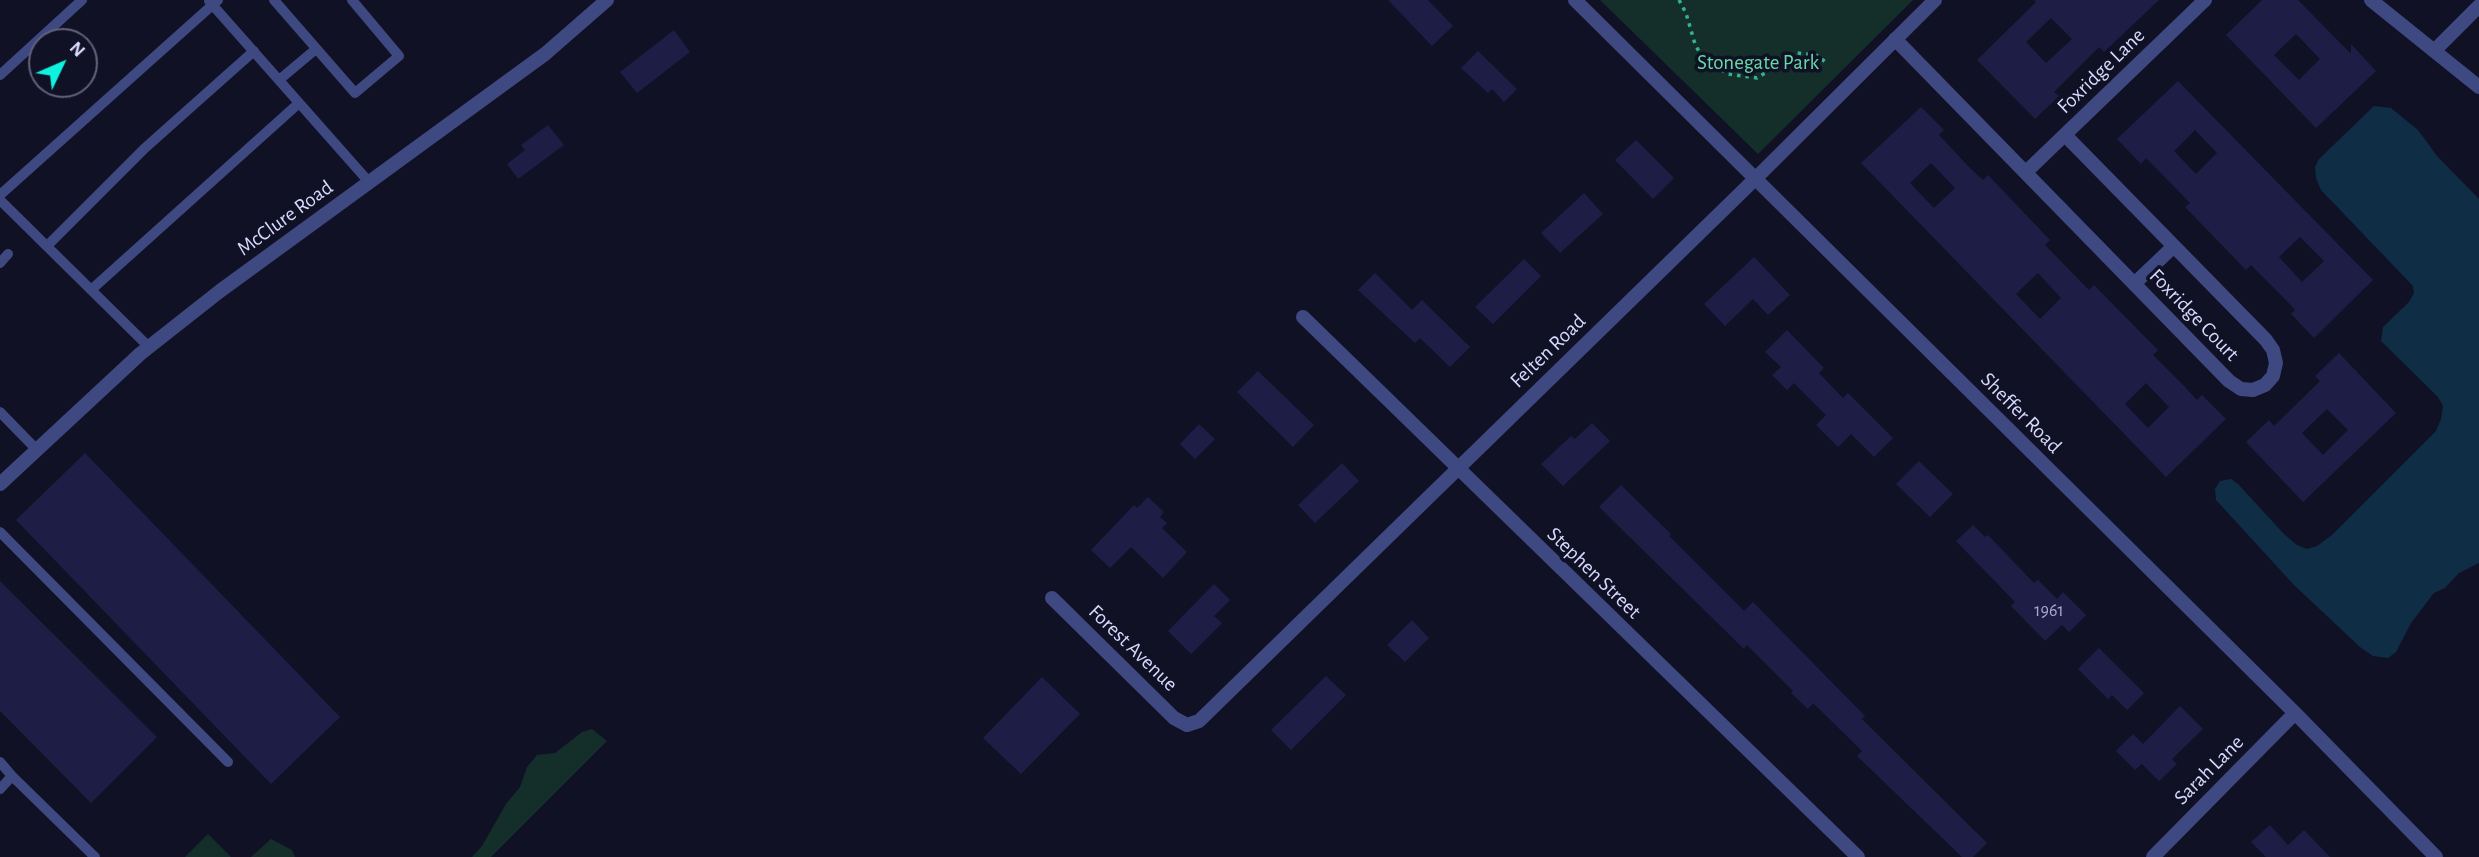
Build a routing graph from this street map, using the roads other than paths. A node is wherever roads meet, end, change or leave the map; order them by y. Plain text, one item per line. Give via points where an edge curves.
1 (82, 0) edge
2 (274, 0) edge
3 (352, 0) edge
4 (607, 0) edge
5 (1575, 0) edge
6 (1935, 0) edge
7 (2205, 0) edge
8 (2371, 0) edge
9 (213, 2) edge
10 (2479, 6) edge
11 (1895, 39) junction
12 (316, 49) junction
13 (254, 51) junction
14 (2434, 51) junction
15 (0, 75) edge
16 (279, 80) junction
17 (2479, 87) edge
18 (299, 103) junction
19 (2065, 135) junction
20 (2026, 172) junction
21 (1755, 179) junction
22 (369, 183) junction
23 (0, 197) edge
24 (47, 246) junction
25 (2174, 246) junction
26 (2134, 284) junction
27 (91, 290) junction
28 (1303, 317) dead end
29 (149, 347) junction
30 (0, 412) edge
31 (36, 449) junction
32 (1457, 469) junction
33 (0, 484) edge
34 (0, 532) edge
35 (1052, 598) dead end
36 (2295, 713) junction
37 (1187, 725) joint
38 (0, 762) edge
39 (228, 762) dead end
40 (12, 776) junction
41 (0, 789) edge
42 (95, 857) edge
43 (1858, 857) edge
44 (2153, 857) edge
45 (2436, 857) edge

1 - 15 lane
2 - 12 lane
3 - 12 lane via 399,56 355,93
4 - 22 street, McClure Road via 545,54
5 - 21 street, Sheffer Road
6 - 11 street, Felten Road
7 - 19 street, Foxridge Lane
8 - 14 street
9 - 13 lane
9 - 23 lane
10 - 14 street
11 - 20 street, Foxridge Court
11 - 21 street, Felten Road
12 - 16 lane
13 - 16 lane
13 - 24 lane via 145,148
14 - 17 street
16 - 18 lane
18 - 22 lane
18 - 27 lane
19 - 20 street, Foxridge Lane
19 - 25 street, Foxridge Court
20 - 26 street, Foxridge Court
21 - 32 street, Felten Road
21 - 36 street, Sheffer Road
22 - 29 street, McClure Road
23 - 24 lane
24 - 27 lane
25 - 26 street
25 - 26 street, Foxridge Court via 2273,350 2273,376 2265,384 2241,389 2229,381
27 - 29 lane
28 - 32 street, Stephen Street
29 - 31 street, McClure Road
30 - 31 lane
31 - 33 street, McClure Road
32 - 37 street, Felten Road via 1199,721
32 - 43 street, Stephen Street
34 - 39 lane
35 - 37 street, Forest Avenue via 1174,718
36 - 44 street, Sarah Lane
36 - 45 street, Sheffer Road
38 - 40 lane
40 - 41 lane
40 - 42 lane

